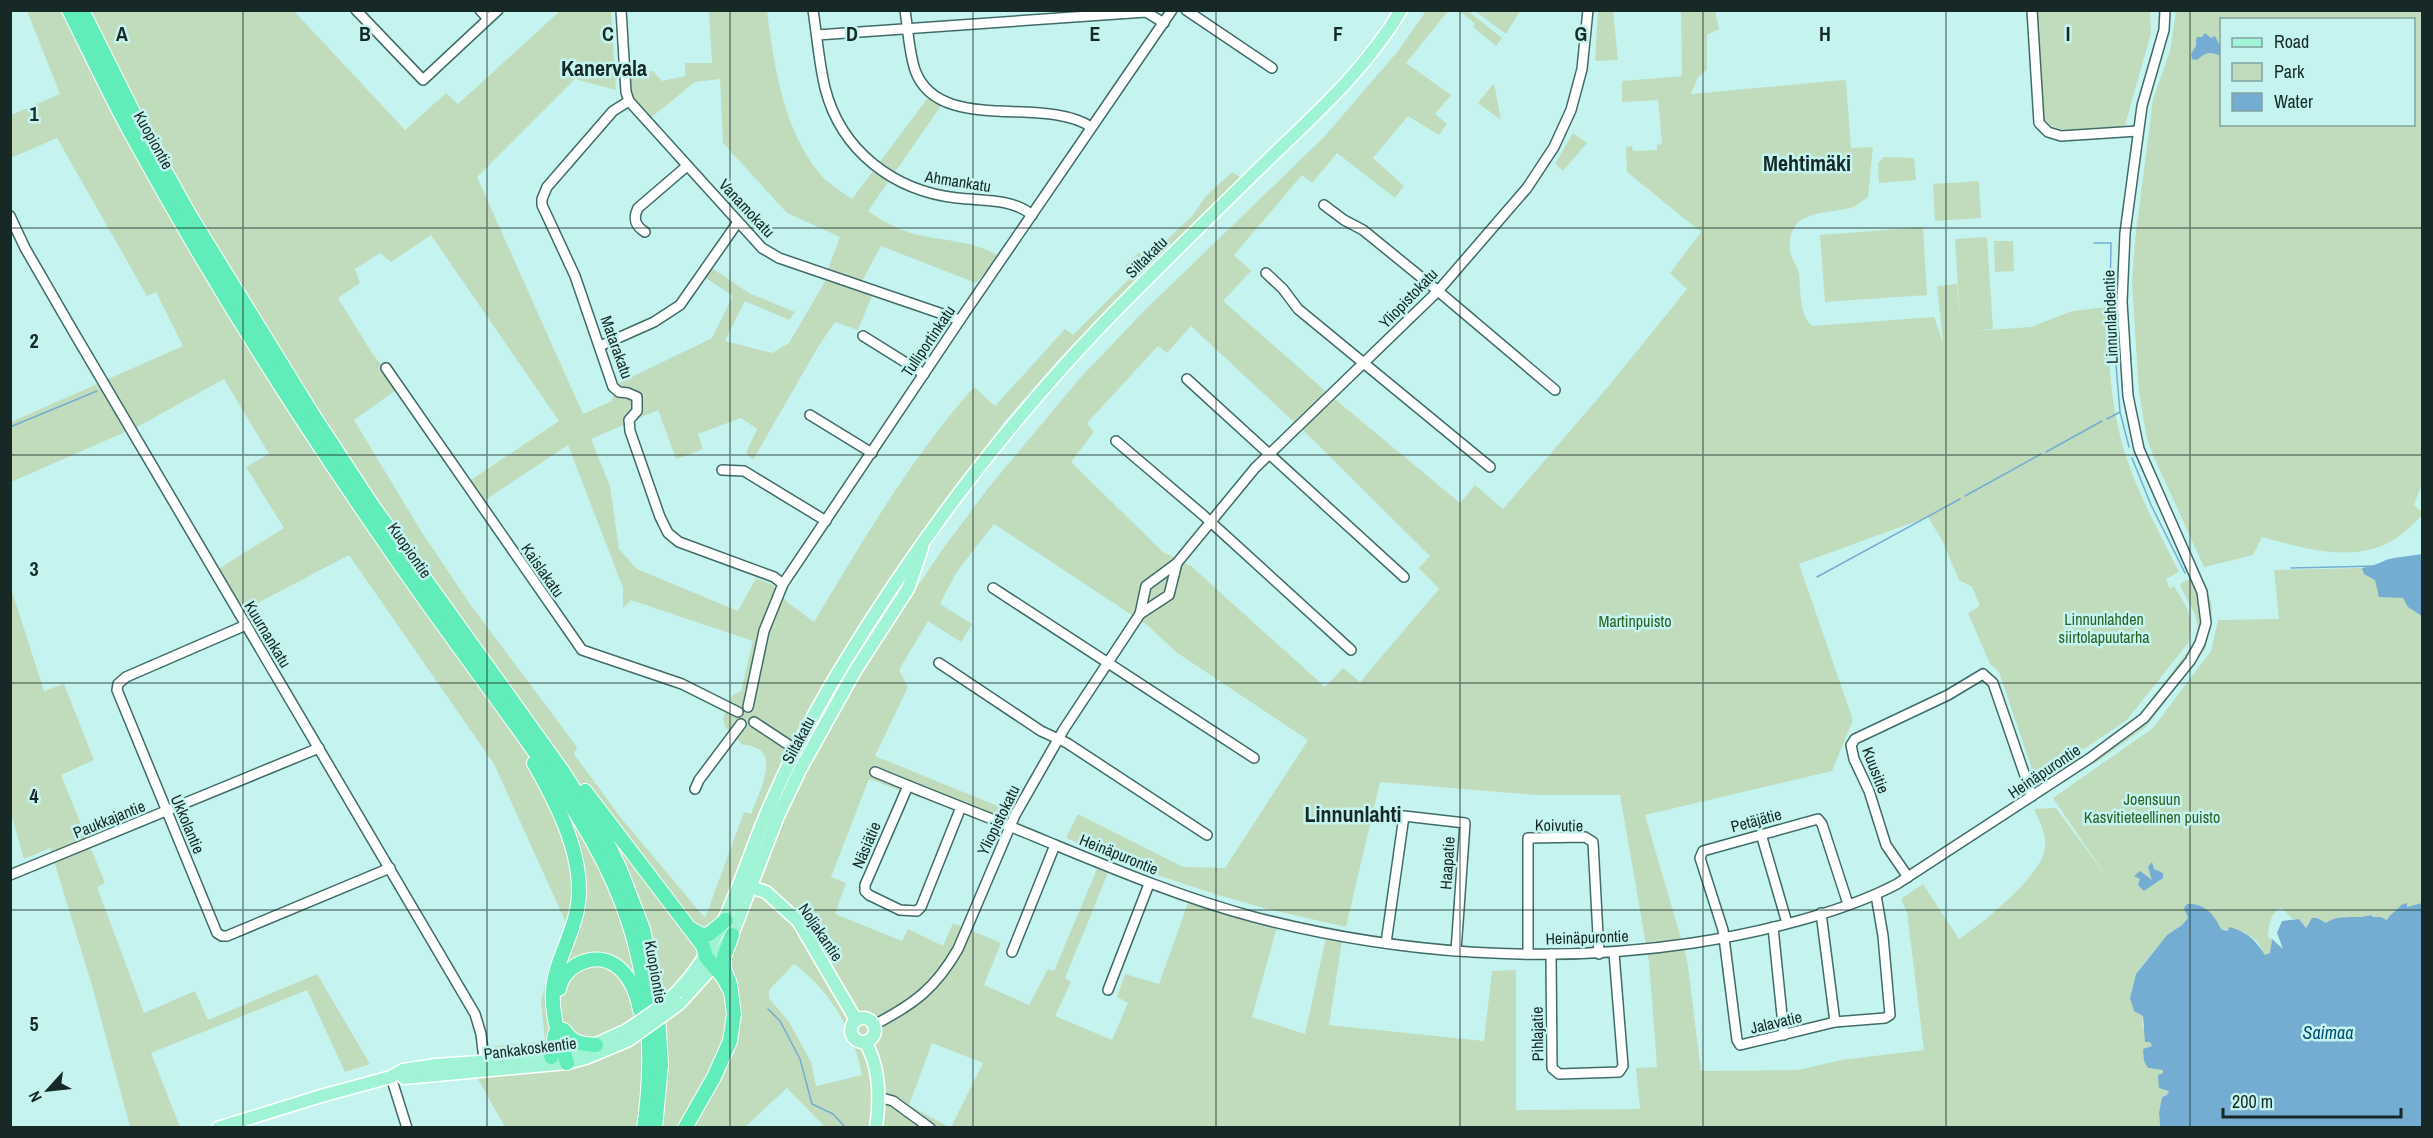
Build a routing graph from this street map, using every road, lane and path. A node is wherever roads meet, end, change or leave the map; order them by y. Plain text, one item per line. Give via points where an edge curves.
1 (69, 10) edge
2 (82, 10) edge
3 (89, 10) edge
4 (356, 10) edge
5 (480, 10) edge
6 (498, 10) edge
7 (621, 10) edge
8 (813, 10) edge
9 (906, 10) edge
10 (1172, 10) edge
11 (1186, 10) edge
12 (1401, 10) edge
13 (1588, 10) edge
14 (2032, 10) edge
15 (2165, 10) edge
16 (489, 19) junction
17 (1164, 23) junction
18 (908, 28) junction
19 (817, 35) junction
20 (100, 46) junction
21 (1272, 68) dead end
22 (629, 101) junction
23 (1091, 126) junction
24 (2138, 131) junction
25 (687, 166) junction
26 (1324, 205) dead end
27 (1032, 215) junction
28 (10, 216) edge
29 (738, 222) junction
30 (13, 231) edge
31 (645, 232) dead end
32 (1266, 273) dead end
33 (1438, 291) junction
34 (960, 320) junction
35 (253, 329) junction
36 (862, 336) dead end
37 (600, 346) junction
38 (266, 349) junction
39 (1365, 364) junction
40 (386, 368) dead end
41 (924, 374) junction
42 (1187, 378) dead end
43 (1555, 390) dead end
44 (810, 415) dead end
45 (1116, 441) dead end
46 (872, 453) junction
47 (1270, 453) junction
48 (1490, 467) dead end
49 (722, 470) dead end
50 (825, 521) junction
51 (1210, 521) junction
52 (926, 537) junction
53 (1177, 563) junction
54 (1404, 577) dead end
55 (783, 584) junction
56 (993, 588) dead end
57 (2206, 612) joint
58 (1140, 614) junction
59 (246, 625) junction
60 (1351, 650) dead end
61 (1109, 662) junction
62 (939, 663) dead end
63 (748, 707) junction
64 (738, 711) junction
65 (506, 712) junction
66 (754, 722) junction
67 (741, 724) junction
68 (1058, 739) junction
69 (540, 740) junction
70 (319, 748) junction
71 (795, 750) junction
72 (807, 757) junction
73 (1254, 758) dead end
74 (875, 772) dead end
75 (908, 786) junction
76 (695, 789) dead end
77 (2032, 796) junction
78 (961, 807) junction
79 (166, 811) junction
80 (1009, 826) junction
81 (1761, 834) junction
82 (1207, 835) dead end
83 (1055, 845) junction
84 (390, 868) junction
85 (10, 875) edge
86 (1908, 877) junction
87 (1149, 884) junction
88 (745, 885) junction
89 (1876, 895) junction
90 (1848, 904) junction
91 (1821, 913) junction
92 (726, 920) junction
93 (1787, 923) junction
94 (687, 926) junction
95 (1773, 927) junction
96 (732, 935) junction
97 (1725, 938) junction
98 (1386, 943) junction
99 (1456, 951) junction
100 (1011, 952) dead end
101 (1614, 953) junction
102 (1528, 954) junction
103 (1551, 954) junction
104 (1599, 954) junction
105 (709, 961) junction
106 (1108, 990) dead end
107 (731, 992) junction
108 (856, 1020) junction
109 (1835, 1022) junction
110 (874, 1025) junction
111 (564, 1030) junction
112 (628, 1035) junction
113 (1784, 1035) junction
114 (865, 1042) junction
115 (596, 1045) junction
116 (565, 1058) junction
117 (650, 1064) junction
118 (485, 1066) junction
119 (391, 1077) junction
120 (878, 1097) junction
121 (218, 1128) edge
122 (406, 1128) edge
123 (644, 1128) edge
124 (655, 1128) edge
125 (686, 1128) edge
126 (876, 1128) edge
127 (930, 1128) edge

1 - 35 highway, Kuopiontie via 179,219
2 - 20 highway, Kuopiontie
3 - 20 highway
4 - 16 street via 423,80
5 - 16 street
6 - 16 street
7 - 22 street
8 - 19 street, Ahmankatu
9 - 18 street
10 - 17 street, Tulliportinkatu
11 - 21 street
12 - 52 main road, Siltakatu via 1331,99 1058,372
13 - 33 street, Yliopistokatu via 1579,84 1554,147 1527,188
14 - 24 street via 2039,123 2048,132 2061,136
15 - 24 street, Linnunlahdentie
17 - 18 street via 1146,12
17 - 23 street, Tulliportinkatu
18 - 19 street
18 - 23 street via 915,71 923,85 946,103 1070,116
19 - 27 street, Ahmankatu via 825,90 834,113 848,138 874,165 921,192 1018,205
20 - 35 highway, Kuopiontie
22 - 25 street, Vanamokatu
22 - 37 street, Matarakatu via 613,111 547,187 542,199
23 - 27 street, Tulliportinkatu
24 - 57 street, Linnunlahdentie via 2122,267 2128,396 2139,449 2198,582
25 - 29 street, Vanamokatu
25 - 31 street via 638,208 635,221
26 - 33 street
27 - 34 street, Tulliportinkatu
28 - 30 street, Kuurnankatu
29 - 34 street, Vanamokatu via 762,248 779,258
29 - 37 street via 680,305 654,322
30 - 59 street, Kuurnankatu
32 - 39 street via 1298,309
33 - 39 street, Yliopistokatu
33 - 43 street
34 - 41 street, Tulliportinkatu
35 - 38 highway, Kuopiontie
36 - 41 street
37 - 55 street, Matarakatu via 613,387 637,398 637,411 629,420 630,430 668,532 679,542 774,577
38 - 65 highway, Kuopiontie via 363,511
38 - 69 highway, Kuopiontie
39 - 47 street, Yliopistokatu
39 - 48 street
40 - 64 street, Kaislakatu via 582,650 682,684
41 - 46 street, Tulliportinkatu
42 - 47 street
44 - 46 street
45 - 51 street
46 - 50 street, Tulliportinkatu
47 - 51 street, Yliopistokatu
47 - 54 street
49 - 50 street via 744,471
50 - 55 street, Tulliportinkatu
51 - 53 street, Yliopistokatu
51 - 60 street
52 - 71 main road, Siltakatu via 884,598
52 - 72 main road, Siltakatu via 908,589 855,671
53 - 58 street, Yliopistokatu via 1146,586
53 - 58 street, Yliopistokatu via 1169,596
55 - 63 street, Tulliportinkatu via 764,631
56 - 61 street
57 - 77 street, Heinäpurontie via 2205,630 2195,652 2144,718
58 - 61 street, Yliopistokatu
59 - 70 street, Kuurnankatu
59 - 79 street, Ukkolantie via 126,677 118,684
61 - 68 street, Yliopistokatu
61 - 73 street
62 - 68 street
63 - 64 street
63 - 66 street via 754,711
64 - 67 street
65 - 116 highway via 509,725 531,757 560,815 577,867 579,893 574,924 553,989
65 - 117 highway, Kuopiontie via 578,815 614,882 639,959
66 - 67 street
66 - 71 street
67 - 76 street
68 - 80 street, Yliopistokatu
68 - 82 street
69 - 94 highway via 554,749
69 - 124 highway, Kuopiontie via 605,837 643,929 660,1033
70 - 79 street, Paukkajantie
70 - 84 street, Kuurnankatu
71 - 72 street
71 - 88 main road, Siltakatu via 764,821
72 - 88 main road, Siltakatu
74 - 75 street, Heinäpurontie
75 - 78 street, Heinäpurontie
75 - 78 street, Näsiätie via 865,885 869,895 900,910 916,911 921,907
77 - 86 street, Heinäpurontie
77 - 86 street, Kuusitie via 1993,683 1983,674 1855,739 1851,745 1854,759 1886,845
78 - 80 street, Heinäpurontie
79 - 84 street, Ukkolantie via 217,933 222,936
79 - 85 street, Paukkajantie
80 - 83 street, Heinäpurontie
80 - 110 street, Yliopistokatu via 958,949 944,973 930,990
81 - 90 street, Petäjätie via 1818,819
81 - 93 street
81 - 97 street, Petäjätie via 1703,851 1700,858
83 - 87 street, Heinäpurontie
83 - 100 street
84 - 118 street, Kuurnankatu via 475,1014
86 - 89 street, Heinäpurontie
87 - 98 street, Heinäpurontie via 1254,917
87 - 106 street
88 - 92 main road, Siltakatu
88 - 96 main road, Siltakatu
88 - 108 main road, Noljakantie via 766,892 798,921
89 - 90 street, Heinäpurontie
89 - 109 street, Jalavatie via 1890,1015
90 - 91 street, Heinäpurontie
91 - 93 street, Heinäpurontie
91 - 109 street
92 - 94 highway via 709,934 702,935
92 - 105 main road, Siltakatu
93 - 95 street, Heinäpurontie
94 - 105 highway
95 - 97 street, Heinäpurontie
95 - 113 street
96 - 105 main road, Siltakatu
96 - 107 highway via 724,957
97 - 101 street, Heinäpurontie
97 - 113 street, Jalavatie via 1740,1045
98 - 99 street, Heinäpurontie
98 - 99 street, Haapatie via 1404,816 1465,823
99 - 102 street, Heinäpurontie
101 - 103 street, Pihlajatie via 1623,1066 1619,1072 1559,1074 1552,1068
101 - 104 street, Heinäpurontie
102 - 103 street, Heinäpurontie
102 - 104 street, Koivutie via 1528,838 1585,837 1593,842
103 - 104 street, Heinäpurontie
105 - 107 highway
105 - 112 main road, Pankakoskentie, bridge via 678,998 662,1006
107 - 125 highway via 734,1014 730,1041
108 - 110 main road via 868,1019
108 - 114 main road via 852,1035
109 - 113 street, Jalavatie
110 - 114 main road via 874,1034
111 - 115 highway via 569,1039
111 - 116 highway
111 - 117 highway via 558,1009 563,976 579,963 603,960 625,974 634,988 644,1053
112 - 115 main road, Pankakoskentie
112 - 116 main road, Pankakoskentie via 607,1050
114 - 120 main road via 875,1067
115 - 116 main road, Pankakoskentie
116 - 118 main road, Pankakoskentie
117 - 123 highway, Kuopiontie
118 - 119 main road, Pankakoskentie
119 - 121 main road, Pankakoskentie
119 - 122 street
120 - 126 main road
120 - 127 street via 893,1101

